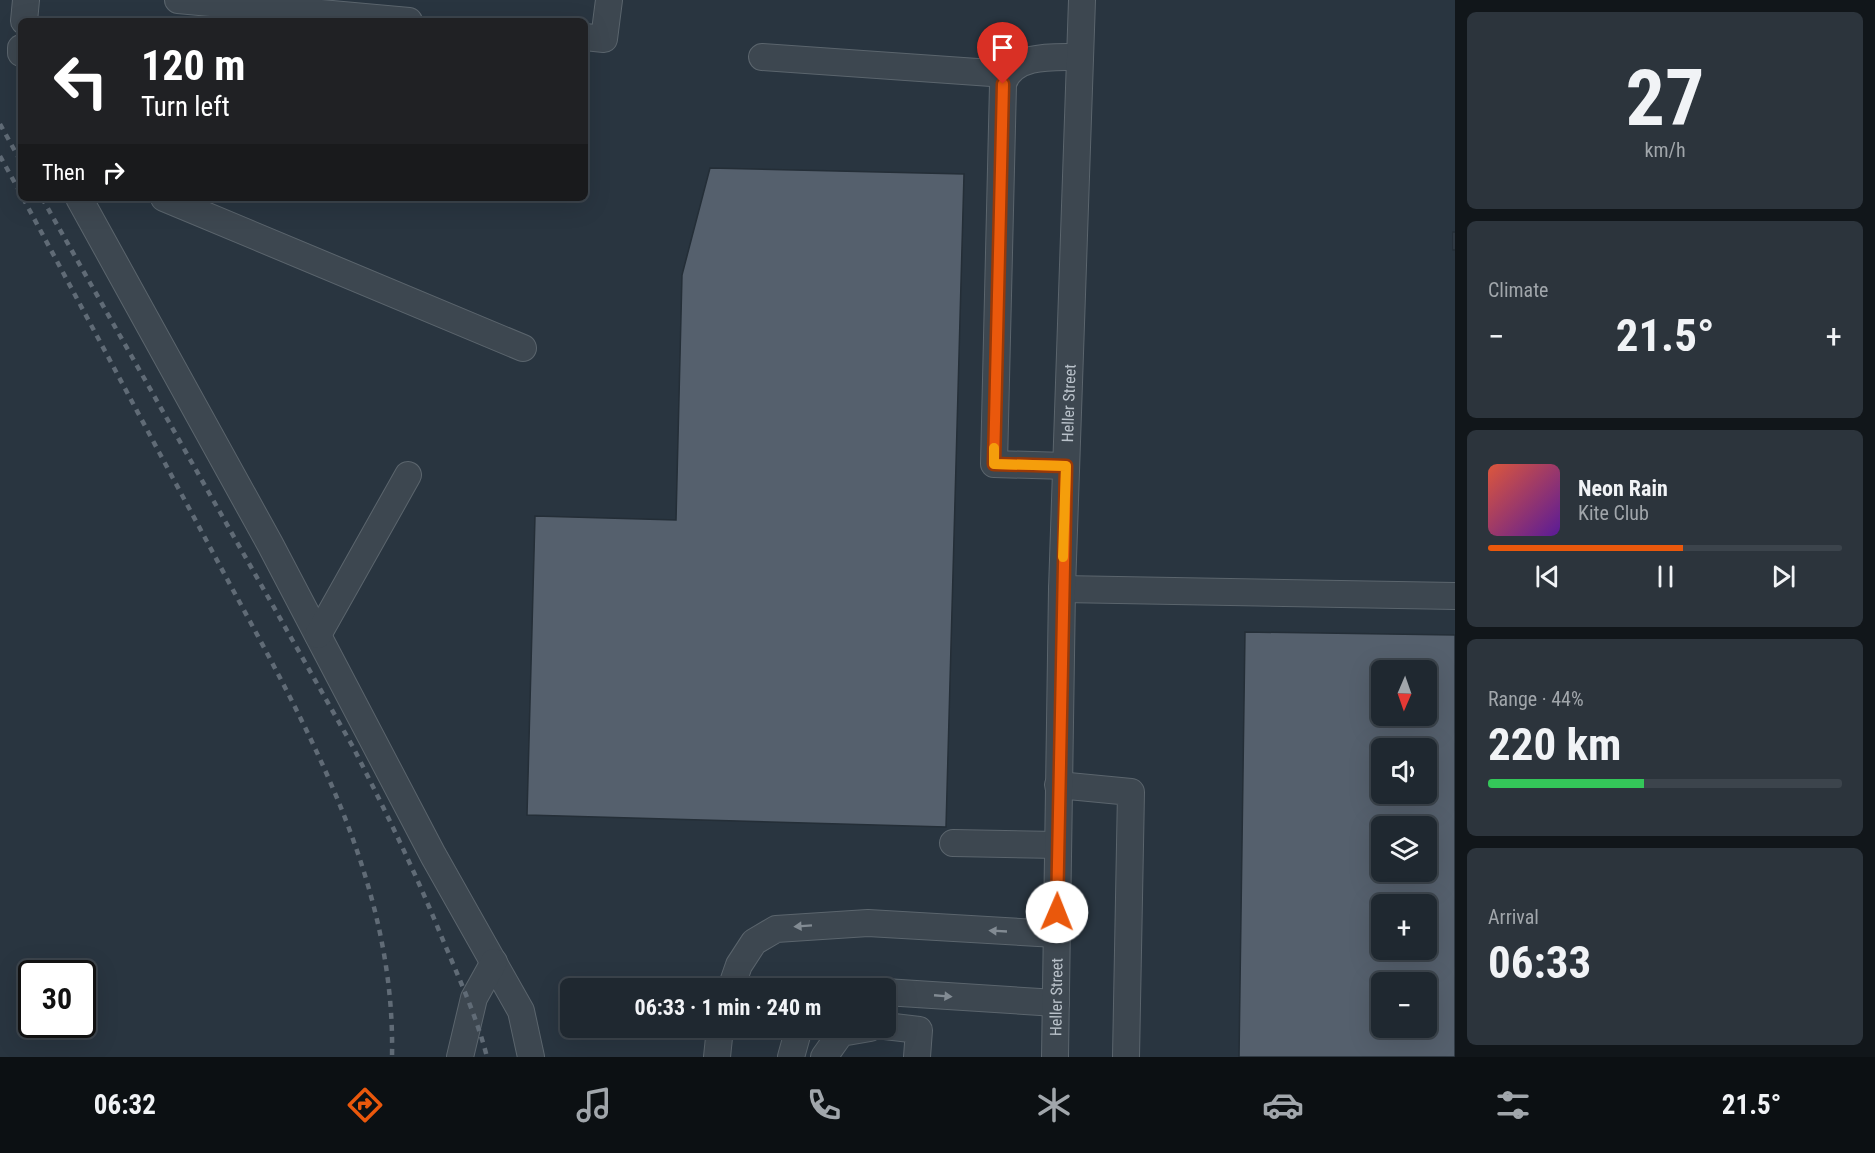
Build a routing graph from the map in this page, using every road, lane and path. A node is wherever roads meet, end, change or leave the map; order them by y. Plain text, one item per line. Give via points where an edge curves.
1 (26, 0) edge
2 (178, 0) edge
3 (609, 0) edge
4 (1082, 0) edge
5 (24, 18) edge
6 (376, 18) edge
7 (588, 37) edge
8 (762, 57) dead end
9 (1080, 57) junction
10 (1006, 74) junction
11 (81, 201) edge
12 (171, 201) edge
13 (523, 348) dead end
14 (1066, 466) junction
15 (408, 475) dead end
16 (1062, 589) junction
17 (1455, 596) edge
18 (318, 635) junction
19 (1058, 785) junction
20 (953, 843) dead end
21 (1058, 845) junction
22 (1056, 934) junction
23 (494, 962) junction
24 (734, 978) edge
25 (896, 993) edge
26 (1056, 1003) junction
27 (896, 1027) edge
28 (719, 1038) edge
29 (796, 1038) edge
30 (837, 1038) edge
31 (460, 1057) edge
32 (531, 1057) edge
33 (717, 1057) edge
34 (791, 1057) edge
35 (824, 1057) edge
36 (917, 1057) edge
37 (1055, 1057) edge
38 (1126, 1057) edge

1 - 5 street
2 - 6 street
3 - 7 street via 604,39
4 - 9 street, Heller Street
8 - 10 street
9 - 10 street via 1030,60 1017,64
9 - 14 street, Heller Street
10 - 14 street via 994,464
11 - 18 street
12 - 13 street
14 - 16 street, Heller Street
15 - 18 street
16 - 17 street
16 - 19 street, Heller Street
18 - 23 street
19 - 21 street, Heller Street
19 - 38 street via 1131,792
20 - 21 street
21 - 22 street, Heller Street
22 -> 24 street via 868,923 776,929 754,942
22 - 26 street, Heller Street
23 - 31 street via 474,998
23 - 32 street via 521,1011
25 -> 26 street
26 - 37 street, Heller Street
27 - 36 street via 919,1030
28 - 33 street
29 - 34 street
30 - 35 street

